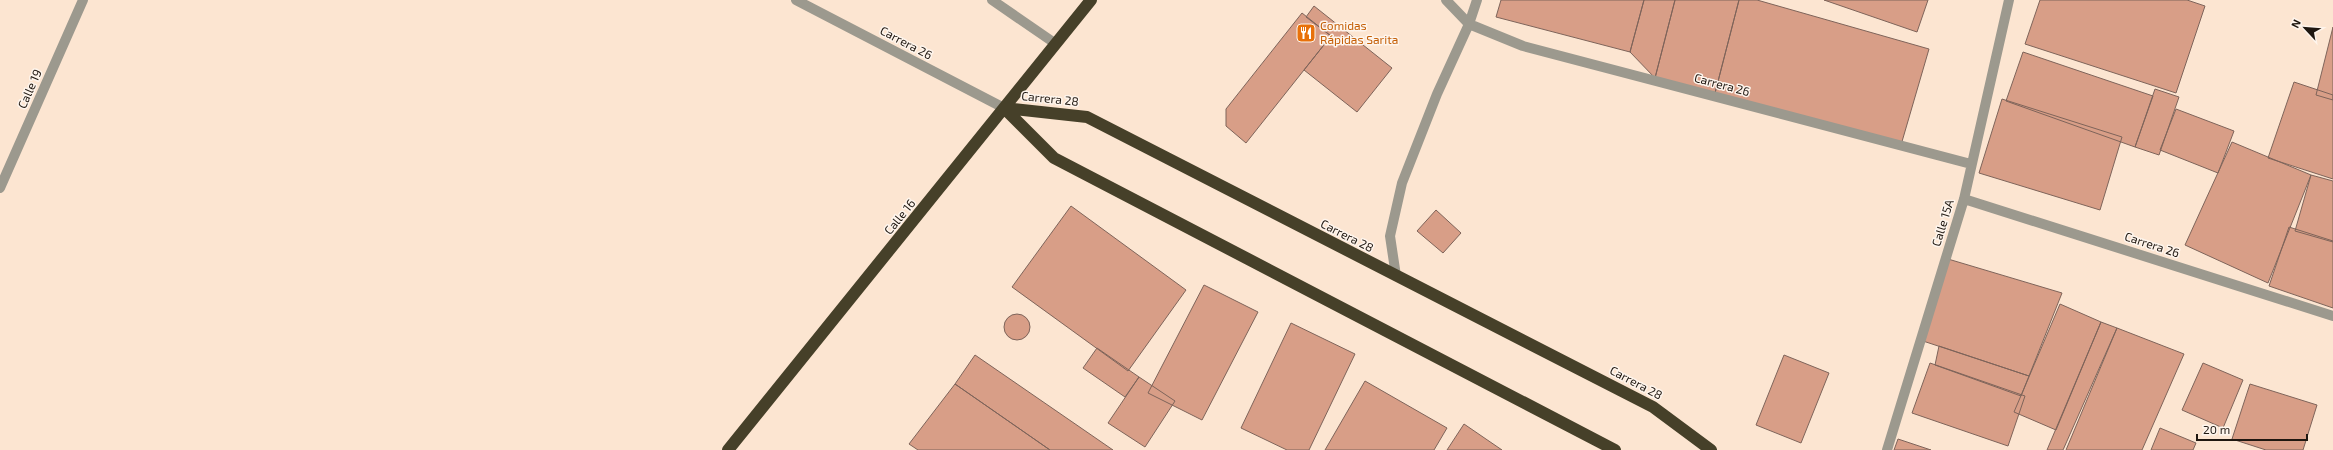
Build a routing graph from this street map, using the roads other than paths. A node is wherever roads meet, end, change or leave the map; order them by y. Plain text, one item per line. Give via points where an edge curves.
1 (83, 0) edge
2 (796, 0) edge
3 (992, 0) edge
4 (1091, 0) edge
5 (1446, 0) edge
6 (1477, 0) edge
7 (2008, 0) edge
8 (1469, 24) junction
9 (1056, 44) junction
10 (1004, 108) junction
11 (1971, 164) junction
12 (0, 188) edge
13 (1964, 199) junction
14 (1396, 276) junction
15 (2333, 316) edge
16 (728, 450) edge
17 (1615, 450) edge
18 (1712, 450) edge
19 (1887, 450) edge

1 - 12 street, Calle 19
2 - 10 street, Carrera 26
3 - 9 street
4 - 9 highway, Calle 16
5 - 8 street
6 - 8 street
7 - 11 street, Calle 15A
8 - 11 street, Carrera 26 via 1522,46
8 - 14 street via 1437,94 1402,183 1390,236
9 - 10 highway, Calle 16
10 - 14 highway, Carrera 28 via 1086,117
10 - 16 highway, Calle 16
10 - 17 highway, Carrera 28 via 1054,158
11 - 13 street, Calle 15A
13 - 15 street, Carrera 26
13 - 19 street, Calle 15A
14 - 18 highway, Carrera 28 via 1653,406

